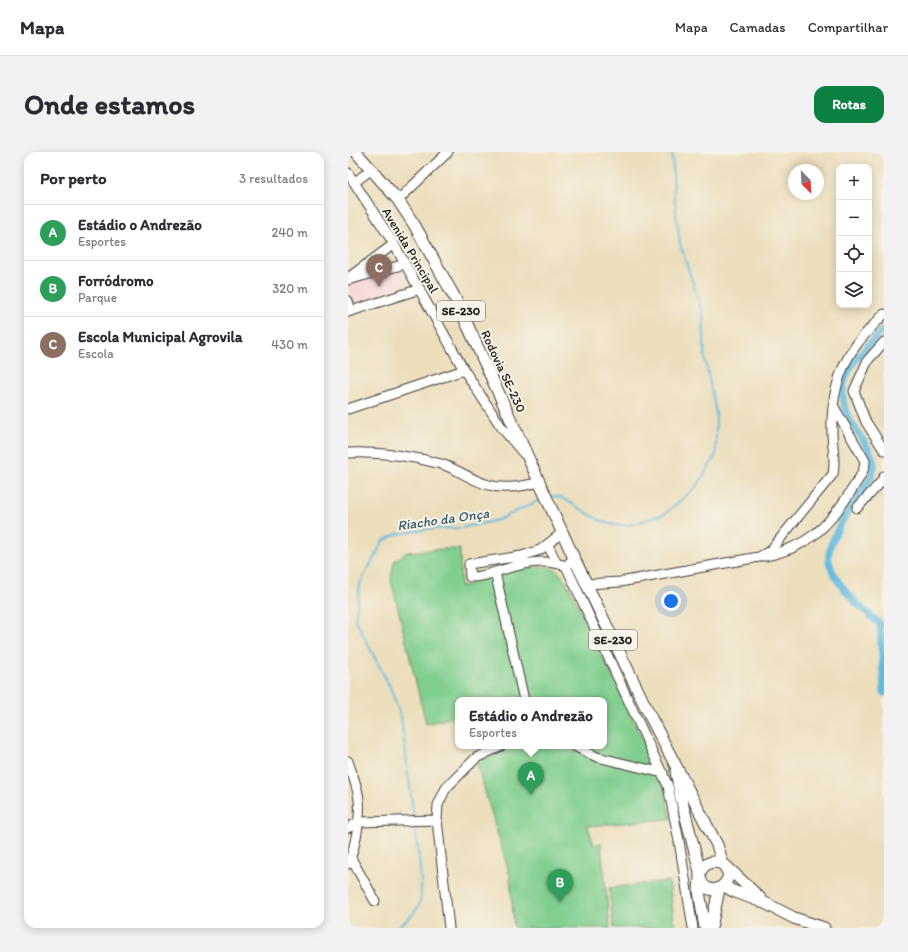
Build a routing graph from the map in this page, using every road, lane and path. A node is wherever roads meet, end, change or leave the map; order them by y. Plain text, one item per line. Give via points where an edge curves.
1 (356, 152) edge
2 (448, 152) edge
3 (372, 169) junction
4 (348, 173) edge
5 (355, 182) junction
6 (398, 200) junction
7 (394, 244) junction
8 (405, 264) junction
9 (348, 279) edge
10 (420, 289) junction
11 (348, 301) edge
12 (350, 311) edge
13 (884, 314) edge
14 (884, 342) edge
15 (464, 370) junction
16 (834, 407) junction
17 (348, 409) edge
18 (884, 450) edge
19 (348, 453) edge
20 (530, 461) junction
21 (884, 476) edge
22 (541, 484) junction
23 (857, 508) dead end
24 (789, 529) junction
25 (563, 532) junction
26 (548, 545) junction
27 (797, 545) junction
28 (759, 557) junction
29 (556, 562) junction
30 (570, 562) junction
31 (495, 572) junction
32 (586, 584) junction
33 (523, 697) edge
34 (495, 749) edge
35 (580, 749) edge
36 (348, 761) edge
37 (674, 763) junction
38 (663, 773) junction
39 (673, 786) junction
40 (437, 820) junction
41 (358, 822) junction
42 (348, 828) edge
43 (350, 861) edge
44 (724, 865) junction
45 (700, 874) junction
46 (723, 891) junction
47 (375, 901) dead end
48 (765, 903) junction
49 (449, 928) edge
50 (693, 928) edge
51 (705, 928) edge
52 (711, 928) edge
53 (824, 928) edge

1 - 3 main road, Rodovia SE-230 / SE-230
2 - 6 street
3 - 5 street
3 - 6 main road, Rodovia SE-230 / SE-230
4 - 5 street, Avenida Principal
5 - 7 street, Avenida Principal
6 - 20 main road, Rodovia SE-230 / SE-230 via 456,300
7 - 8 street, Avenida Principal
7 - 9 street
8 - 9 street
8 - 10 street, Avenida Principal
10 - 12 street
10 - 15 street, Avenida Principal
11 - 12 street
13 - 16 street via 857,343 848,357 839,378
14 - 18 street via 868,360 854,391 866,422
15 - 17 street
15 - 20 street, Avenida Principal via 502,428
16 - 24 street via 833,474
16 - 27 street via 861,451 865,466 836,515 818,533
19 - 22 street via 423,459 444,464 488,485 500,487
20 - 22 main road, Rodovia SE-230 / SE-230
21 - 23 street
22 - 25 main road, SE-230
24 - 27 street
24 - 28 street via 770,551
25 - 26 street
25 - 30 main road, SE-230
26 - 29 street
26 - 31 street via 522,556 472,563 468,566 470,577
27 - 28 street
28 - 32 street via 620,582
29 - 30 street
29 - 31 street via 538,561
30 - 32 main road, SE-230
30 - 38 street
31 - 33 street
32 - 37 main road, SE-230
34 - 40 street via 476,758 446,788 438,805
35 - 38 street via 597,757
36 - 41 street via 359,801
37 - 39 main road, SE-230
37 - 44 main road, SE-230 via 717,844
38 - 39 street
39 - 45 main road, SE-230
39 - 50 street
40 - 41 street
40 - 49 street
41 - 42 street
41 - 43 street
43 - 47 street
44 - 45 main road via 716,861 708,863
44 - 46 main road, SE-230 via 729,874
44 - 48 main road, SE-230
45 - 46 main road, SE-230 via 706,888
45 - 51 main road via 699,891
46 - 48 main road, SE-230 via 746,895
46 - 52 main road via 714,912
48 - 53 main road, SE-230 via 794,918

